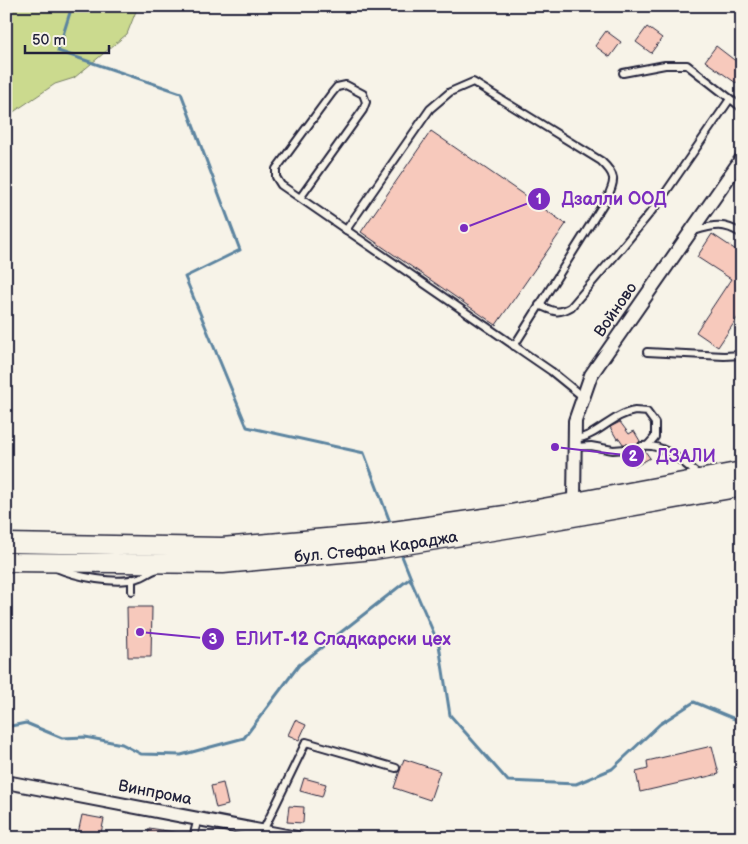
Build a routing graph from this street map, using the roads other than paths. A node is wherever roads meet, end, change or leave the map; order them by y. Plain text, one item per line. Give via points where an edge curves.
1 (623, 73) dead end
2 (730, 99) junction
3 (742, 108) edge
4 (742, 158) edge
5 (300, 198) junction
6 (346, 230) junction
7 (690, 232) junction
8 (742, 234) edge
9 (540, 305) junction
10 (514, 346) junction
11 (647, 352) dead end
12 (742, 355) edge
13 (584, 397) junction
14 (575, 443) junction
15 (626, 449) dead end
16 (742, 471) edge
17 (702, 477) junction
18 (742, 487) edge
19 (576, 509) junction
20 (6, 543) edge
21 (6, 562) edge
22 (42, 562) junction
23 (174, 564) junction
24 (132, 579) junction
25 (132, 591) dead end
26 (396, 768) dead end
27 (6, 782) edge
28 (198, 818) junction
29 (263, 831) junction
30 (290, 837) edge
31 (193, 838) edge

1 - 2 lane via 687,65
2 - 3 lane
2 - 9 lane via 659,202 571,307 556,312
4 - 7 street, Войново
5 - 5 lane via 281,185 276,169 332,93 337,87 346,85 363,94 366,102 363,110
5 - 6 lane
6 - 9 lane via 430,109 450,92 473,82 612,171 614,184 607,198
6 - 10 lane
7 - 8 lane via 716,224
7 - 13 street, Войново via 591,375
9 - 10 lane
10 - 13 lane
11 - 12 lane
13 - 14 street, Войново via 575,421
14 - 15 lane via 613,450
14 - 17 lane via 619,417 635,411 647,412 655,423 655,437 645,445 667,451
14 - 19 street, Войново
16 - 17 main road, бул. Стефан Караджа
17 - 19 main road, бул. Стефан Караджа
18 - 19 main road, бул. Стефан Караджа
19 - 20 main road, бул. Стефан Караджа via 505,515 372,534 222,546
19 - 23 main road, бул. Стефан Караджа via 374,550 223,564
21 - 22 main road, бул. Стефан Караджа
22 - 23 main road, бул. Стефан Караджа
22 - 24 lane via 68,573 108,580
23 - 24 lane
24 - 25 lane
26 - 29 lane via 306,742
27 - 28 street, Винпрома
28 - 29 street, Винпрома
28 - 31 lane
29 - 30 street, Винпрома

